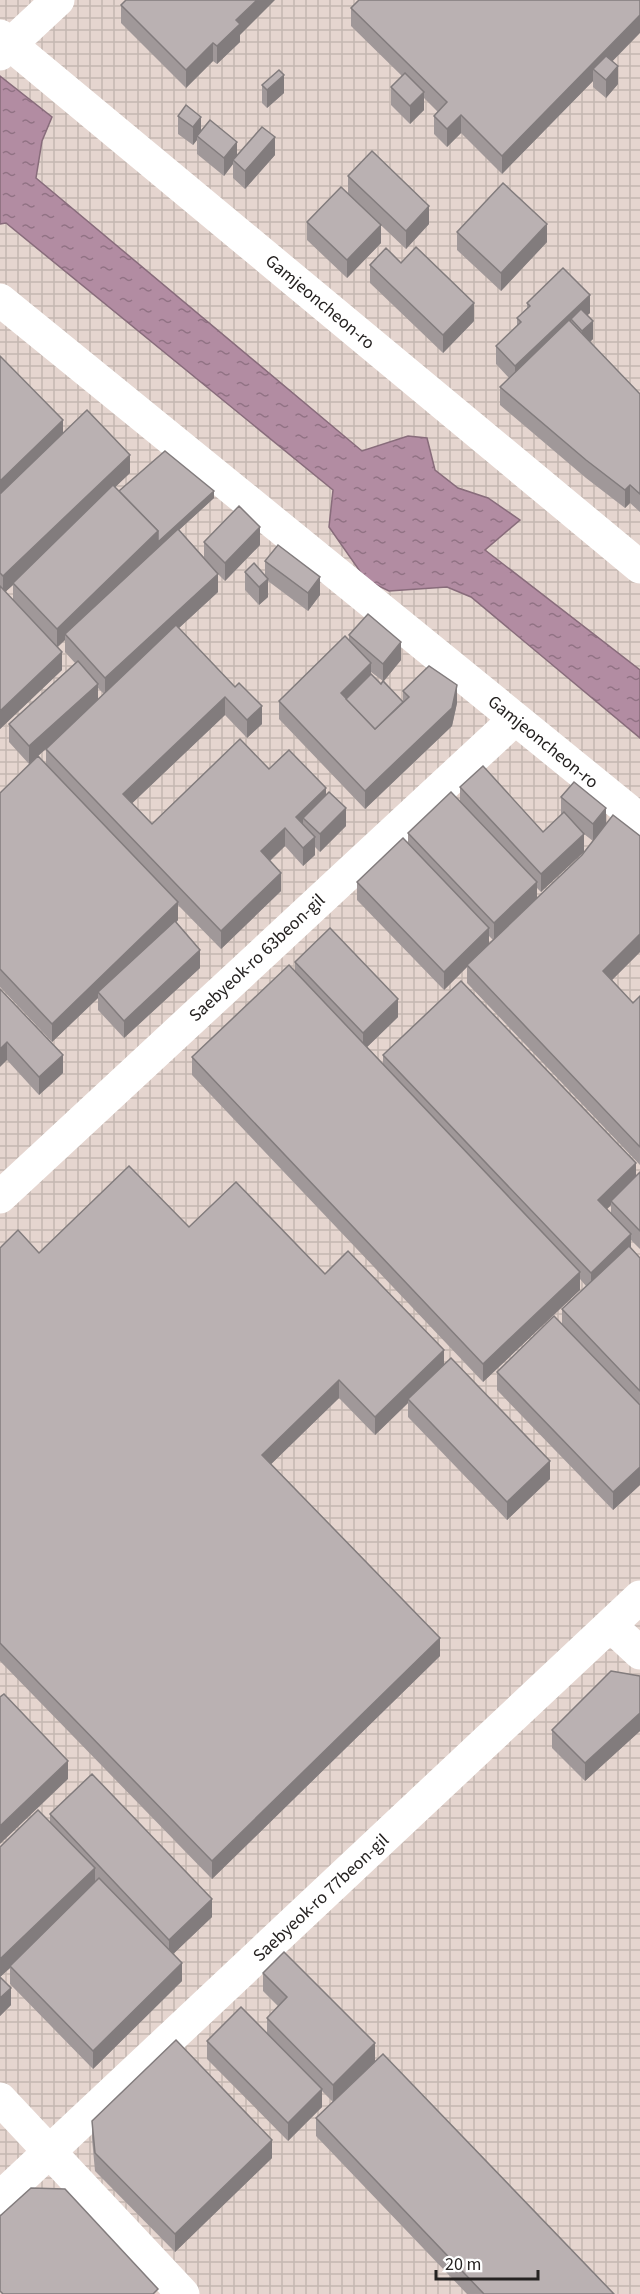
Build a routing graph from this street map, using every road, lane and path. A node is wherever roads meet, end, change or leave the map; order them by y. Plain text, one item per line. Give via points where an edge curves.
1 (57, 0) edge
2 (3, 45) edge
3 (0, 300) edge
4 (640, 567) edge
5 (515, 719) junction
6 (640, 820) edge
7 (0, 1197) edge
8 (640, 1597) edge
9 (611, 1626) junction
10 (640, 1653) edge
11 (0, 2099) edge
12 (50, 2151) junction
13 (0, 2198) edge
14 (183, 2294) edge

1 - 2 street
2 - 4 street, Gamjeoncheon-ro
3 - 5 street, Gamjeoncheon-ro
5 - 6 street, Gamjeoncheon-ro
5 - 7 street, Saebyeok-ro 63beon-gil
8 - 9 street, Saebyeok-ro 77beon-gil
9 - 10 street
9 - 12 street, Saebyeok-ro 77beon-gil
11 - 12 street
12 - 13 street, Saebyeok-ro 77beon-gil
12 - 14 street

